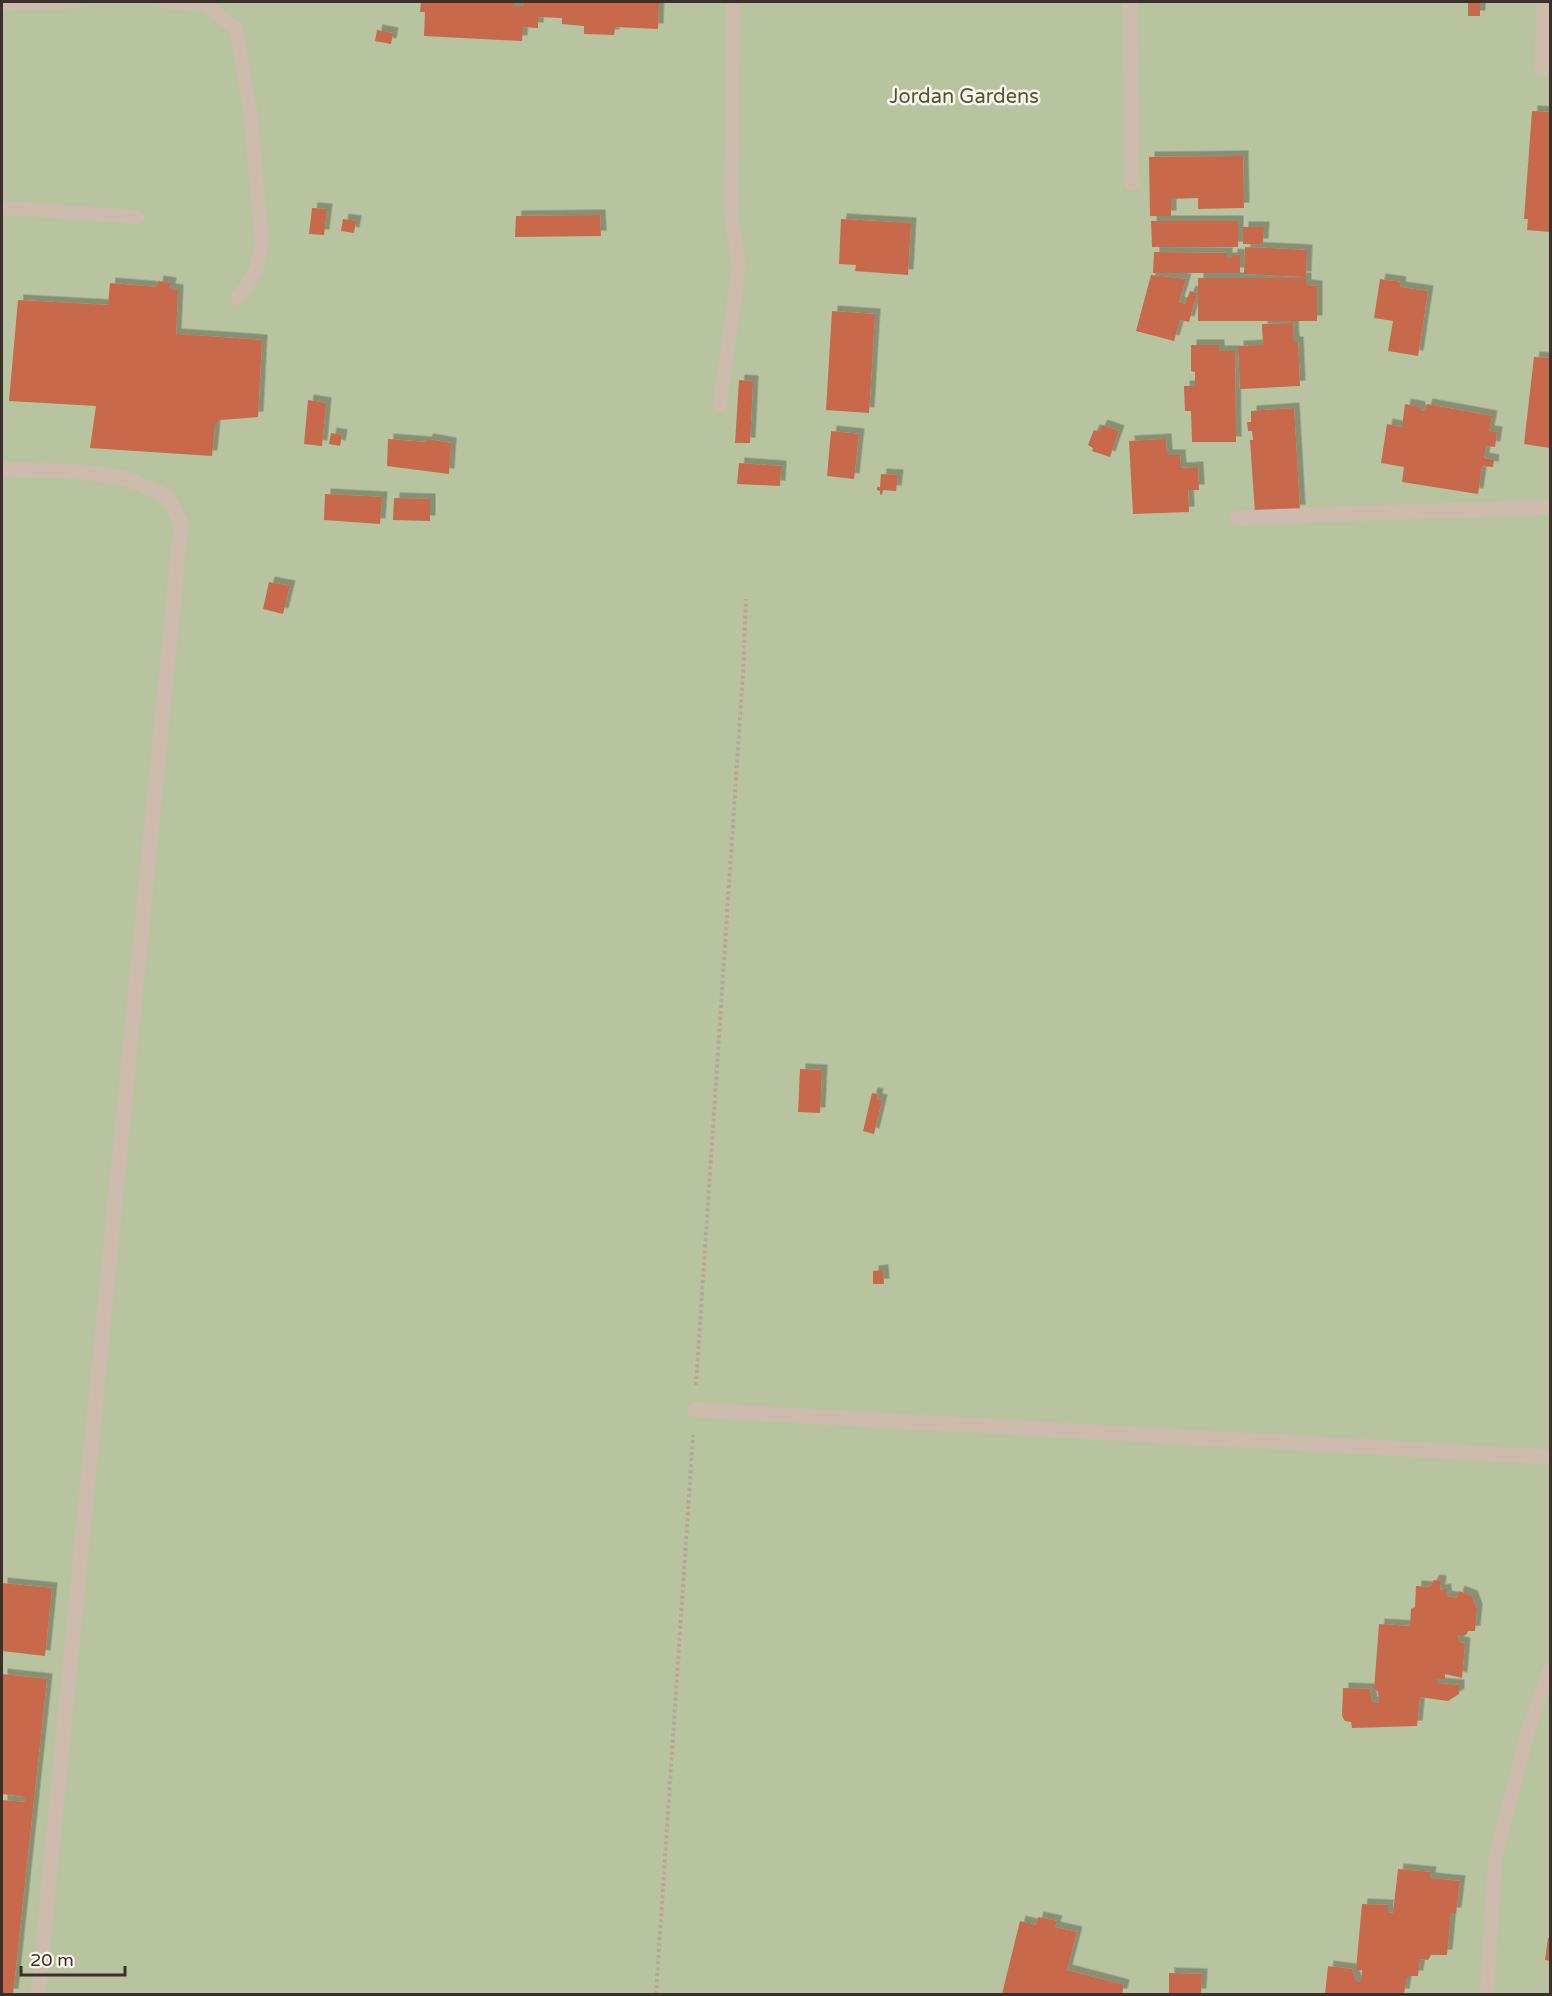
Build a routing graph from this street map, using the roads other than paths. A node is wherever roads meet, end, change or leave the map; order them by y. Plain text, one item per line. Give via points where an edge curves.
1 (75, 2) edge
2 (165, 2) edge
3 (733, 2) edge
4 (1130, 2) edge
5 (1544, 2) edge
6 (2, 4) edge
7 (1542, 69) dead end
8 (1132, 183) dead end
9 (2, 208) edge
10 (138, 217) dead end
11 (238, 298) dead end
12 (720, 405) dead end
13 (2, 469) edge
14 (1551, 507) edge
15 (1237, 518) dead end
16 (695, 1410) road end
17 (1551, 1457) edge
18 (1551, 1669) edge
19 (38, 1995) edge
20 (1487, 1995) edge

1 - 6 lane
2 - 11 lane via 207,5 236,29 250,110 262,243 256,271
3 - 12 lane via 731,215 739,265
4 - 8 street
5 - 7 street
9 - 10 lane
13 - 19 street via 126,478 167,496 181,524
14 - 15 street
16 - 17 street
18 - 20 lane via 1528,1731 1495,1858

